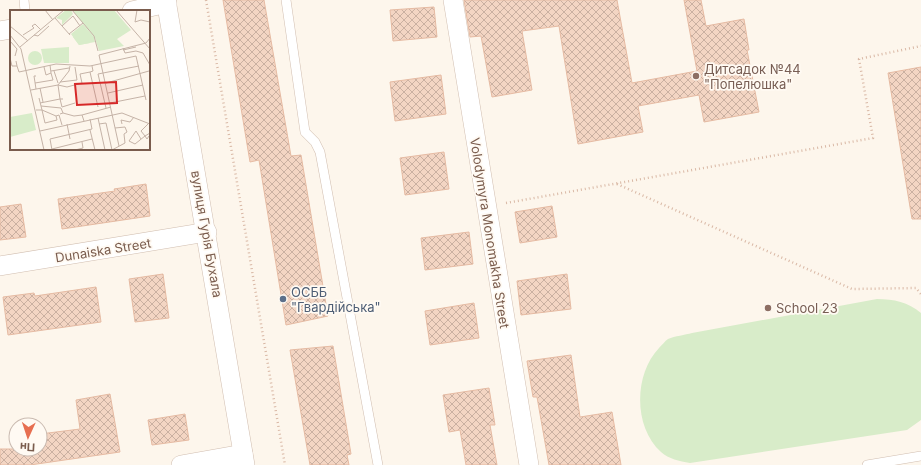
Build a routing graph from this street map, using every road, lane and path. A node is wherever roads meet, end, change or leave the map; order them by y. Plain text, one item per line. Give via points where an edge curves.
1 (24, 0) edge
2 (206, 0) edge
3 (286, 0) edge
4 (453, 0) edge
5 (167, 2) edge
6 (25, 10) edge
7 (139, 10) edge
8 (10, 29) edge
9 (0, 31) edge
10 (921, 46) edge
11 (616, 183) junction
12 (486, 206) junction
13 (207, 232) junction
14 (0, 266) edge
15 (921, 294) edge
16 (921, 456) edge
17 (244, 460) edge
18 (181, 465) edge
19 (285, 465) edge
20 (378, 465) edge
21 (529, 465) edge
22 (868, 465) edge

1 - 6 lane
2 - 19 path
3 - 20 lane via 305,132 320,152
4 - 12 street, Volodymyra Monomakha Street
5 - 7 street via 154,8
5 - 13 street, вулиця Гурія Бухала
8 - 9 street
10 - 11 path via 859,59 873,138
11 - 12 path
11 - 15 path via 852,289 916,288
12 - 21 street, Volodymyra Monomakha Street
13 - 14 street, Dunaiska Street
13 - 17 street, вулиця Гурія Бухала
16 - 22 lane
17 - 18 street

